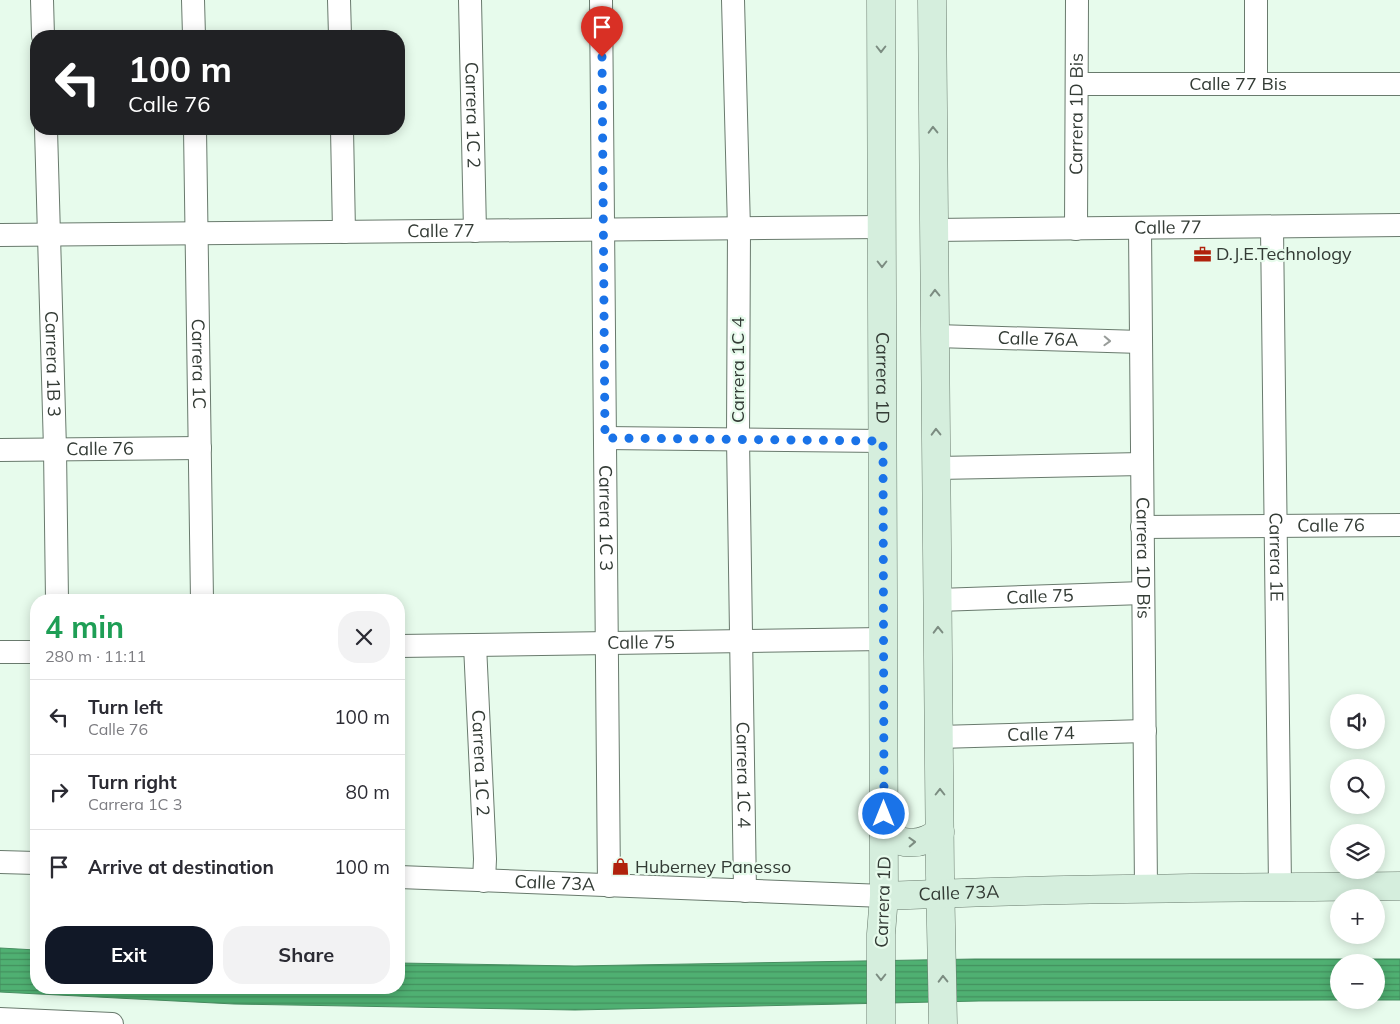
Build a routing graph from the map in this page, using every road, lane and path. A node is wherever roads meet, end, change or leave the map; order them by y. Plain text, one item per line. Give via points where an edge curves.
1 (42, 0) edge
2 (193, 0) edge
3 (339, 0) edge
4 (470, 0) edge
5 (601, 0) edge
6 (733, 0) edge
7 (881, 0) edge
8 (932, 0) edge
9 (1077, 0) edge
10 (1256, 0) edge
11 (43, 30) edge
12 (194, 30) edge
13 (340, 30) edge
14 (1076, 84) junction
15 (1256, 84) junction
16 (1400, 84) edge
17 (46, 135) edge
18 (195, 135) edge
19 (342, 135) edge
20 (1400, 225) edge
21 (882, 227) junction
22 (1272, 227) junction
23 (739, 228) junction
24 (1076, 228) junction
25 (1140, 228) junction
26 (603, 230) junction
27 (934, 230) junction
28 (475, 231) junction
29 (344, 232) junction
30 (49, 234) junction
31 (196, 234) junction
32 (0, 235) edge
33 (936, 336) junction
34 (1141, 342) junction
35 (605, 438) junction
36 (738, 439) junction
37 (883, 441) junction
38 (200, 448) junction
39 (0, 450) edge
40 (55, 450) junction
41 (1142, 464) junction
42 (937, 468) junction
43 (1400, 525) edge
44 (1142, 526) junction
45 (1276, 526) junction
46 (1144, 593) junction
47 (57, 594) edge
48 (202, 594) edge
49 (938, 600) junction
50 (883, 639) junction
51 (741, 641) junction
52 (606, 643) junction
53 (476, 645) junction
54 (405, 646) edge
55 (0, 652) edge
56 (30, 652) edge
57 (1144, 731) junction
58 (939, 737) junction
59 (940, 832) junction
60 (884, 834) junction
61 (0, 862) edge
62 (30, 863) edge
63 (405, 878) edge
64 (484, 881) junction
65 (609, 886) junction
66 (1400, 886) edge
67 (1280, 887) junction
68 (1146, 888) junction
69 (744, 891) junction
70 (941, 893) junction
71 (884, 896) junction
72 (0, 1019) edge
73 (881, 1022) edge
74 (943, 1022) edge
75 (112, 1024) edge

1 - 11 street
2 - 12 street
3 - 13 street
4 - 28 street, Carrera 1C 2
5 - 26 street, Carrera 1C 3
6 - 23 street, Carrera 1C 4
7 -> 21 street, Carrera 1D
27 -> 8 street
9 - 14 street, Carrera 1D Bis
10 - 15 street
14 - 15 street, Calle 77 Bis
14 - 24 street, Carrera 1D Bis
15 - 16 street, Calle 77 Bis
17 - 30 street, Carrera 1B 3
18 - 31 street, Carrera 1C
19 - 29 street
20 - 22 street, Calle 77
21 - 23 street, Calle 77
21 -> 37 street, Carrera 1D
22 - 25 street, Calle 77
22 - 45 street, Carrera 1E
23 - 26 street, Calle 77
23 - 36 street, Carrera 1C 4
24 - 25 street, Calle 77
24 - 27 street, Calle 77
25 - 34 street, Carrera 1D Bis
26 - 28 street, Calle 77
26 - 35 street, Carrera 1C 3
33 -> 27 street
28 - 29 street, Calle 77
29 - 31 street, Calle 77
30 - 31 street, Calle 77
30 - 32 street, Calle 77
30 - 40 street, Carrera 1B 3
31 - 38 street, Carrera 1C
33 -> 34 street, Calle 76A
42 -> 33 street
34 - 41 street, Carrera 1D Bis
35 - 36 street
35 - 52 street, Carrera 1C 3
36 - 37 street
36 - 51 street, Carrera 1C 4
37 - 50 street, Carrera 1D
38 - 40 street, Calle 76
38 - 48 street, Carrera 1C
39 - 40 street, Calle 76
40 - 47 street, Carrera 1B 3
41 - 42 street
41 - 44 street, Carrera 1D Bis
42 - 49 street
43 - 45 street, Calle 76
44 - 45 street, Calle 76
44 - 46 street, Carrera 1D Bis
45 - 67 street, Carrera 1E
46 - 49 street, Calle 75
46 - 57 street, Carrera 1D Bis
58 -> 49 street
50 - 51 street, Calle 75
50 - 60 street, Carrera 1D
51 - 52 street, Calle 75
51 - 69 street, Carrera 1C 4
52 - 53 street, Calle 75
52 - 65 street, Carrera 1C 3
53 - 54 street, Calle 75
53 - 64 street, Carrera 1C 2
55 - 56 street
57 - 58 street, Calle 74
57 - 68 street, Carrera 1D Bis
59 -> 58 street
60 -> 59 street via 908,843 925,841
59 - 70 street
60 - 71 street, Carrera 1D
61 - 62 street
63 - 64 street, Calle 73A
64 - 65 street, Calle 73A
65 - 69 street, Calle 73A
66 - 67 street, Calle 73A
67 - 68 street, Calle 73A
68 - 70 street, Calle 73A
69 - 71 street, Calle 73A
70 - 71 street, Calle 73A
74 -> 70 street
71 -> 73 street, Carrera 1D
72 - 75 street

